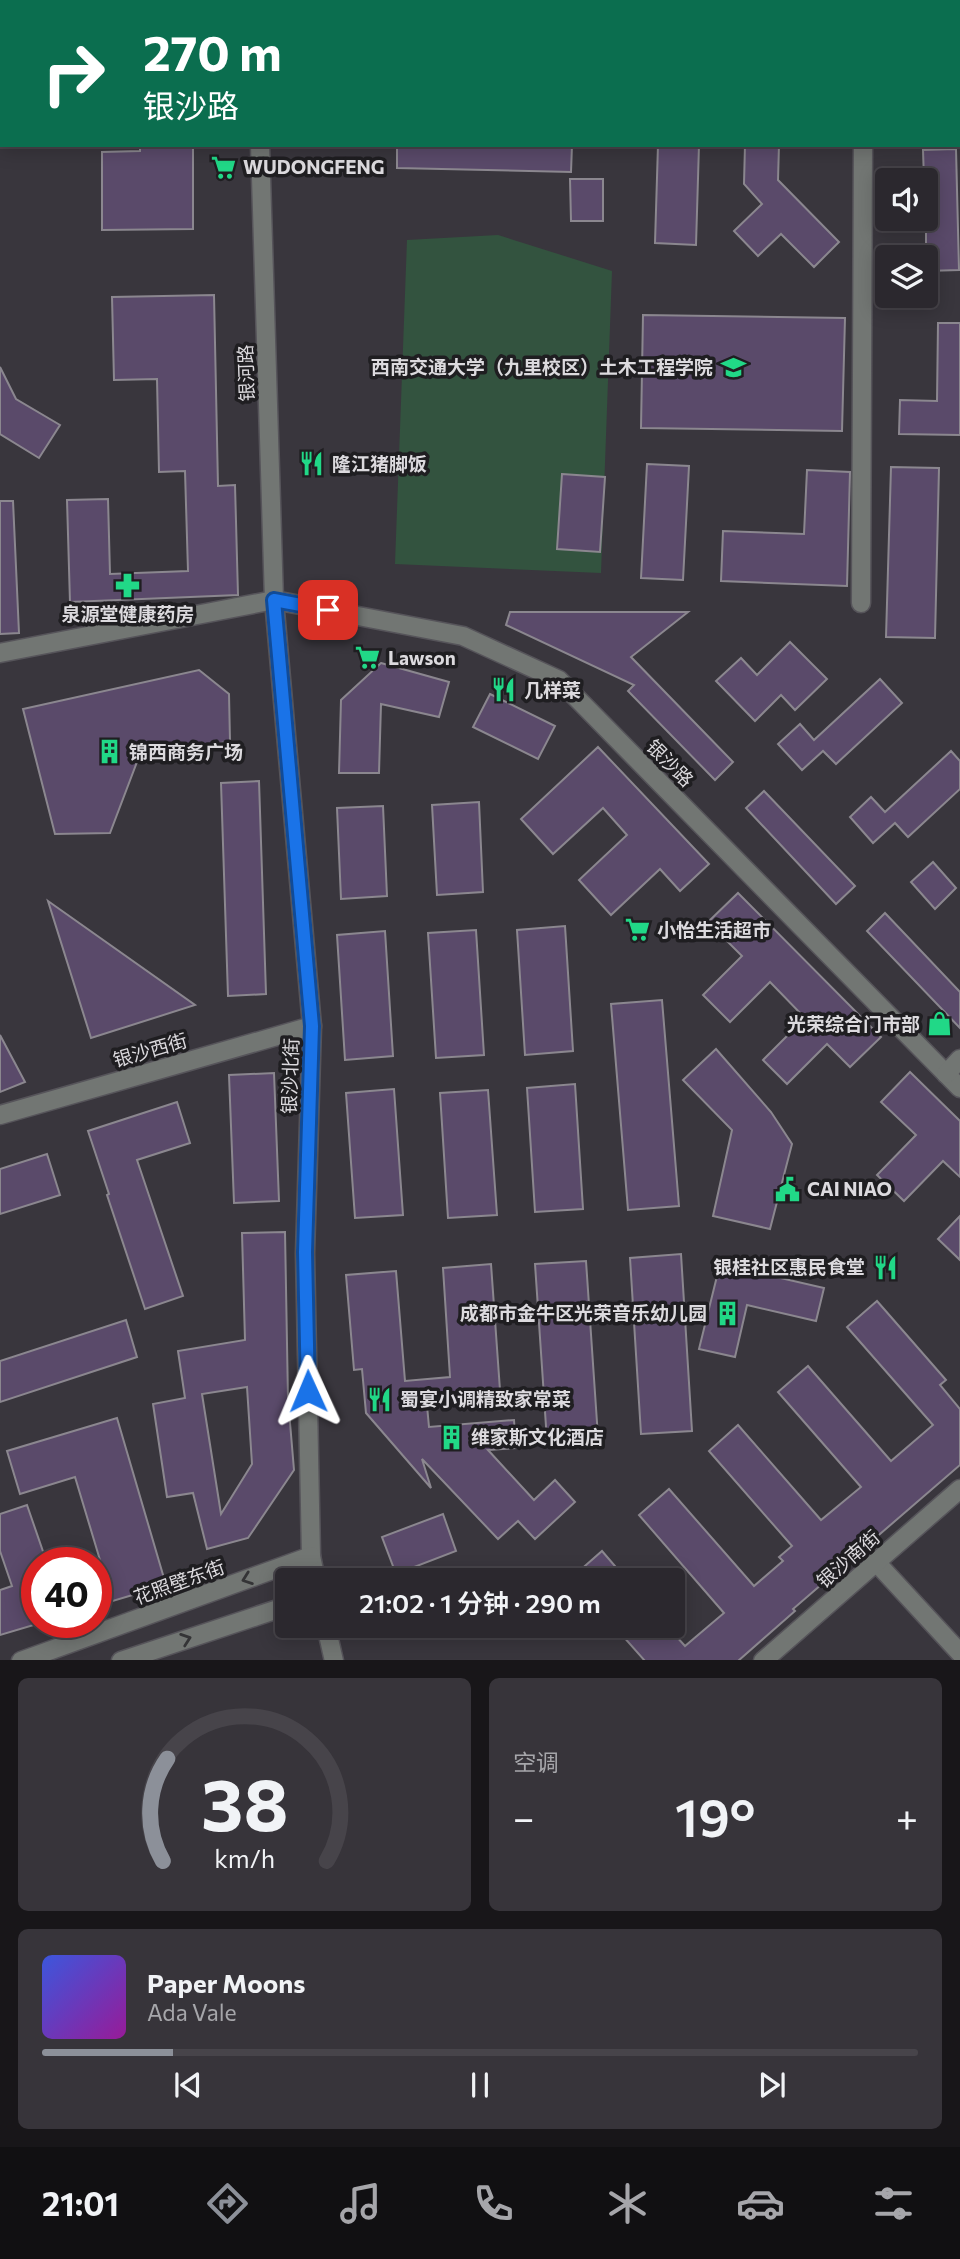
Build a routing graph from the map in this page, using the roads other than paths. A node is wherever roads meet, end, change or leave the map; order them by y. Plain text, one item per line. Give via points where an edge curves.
1 (260, 147) edge
2 (863, 147) edge
3 (274, 600) junction
4 (862, 603) dead end
5 (0, 653) edge
6 (312, 1026) junction
7 (960, 1059) edge
8 (946, 1074) junction
9 (960, 1088) edge
10 (0, 1115) edge
11 (960, 1489) edge
12 (312, 1556) junction
13 (876, 1562) junction
14 (314, 1568) edge
15 (275, 1610) edge
16 (329, 1638) edge
17 (960, 1653) edge
18 (24, 1660) edge
19 (124, 1660) edge
20 (334, 1660) edge
21 (764, 1660) edge

1 - 3 street, 银河路
2 - 4 street
3 - 5 street
3 - 6 street, 银沙北街
3 - 8 street, 银沙路 via 463,636 559,680
6 - 10 street, 银沙西街
6 - 12 street, 银沙北街 via 305,1252
7 - 8 street
8 - 9 street, 银沙路
11 - 13 street, 银沙南街
12 - 14 street, 银沙北街
12 -> 18 street, 花照壁东街
13 - 17 street
13 - 21 street, 银沙南街
19 -> 15 street
16 - 20 street

